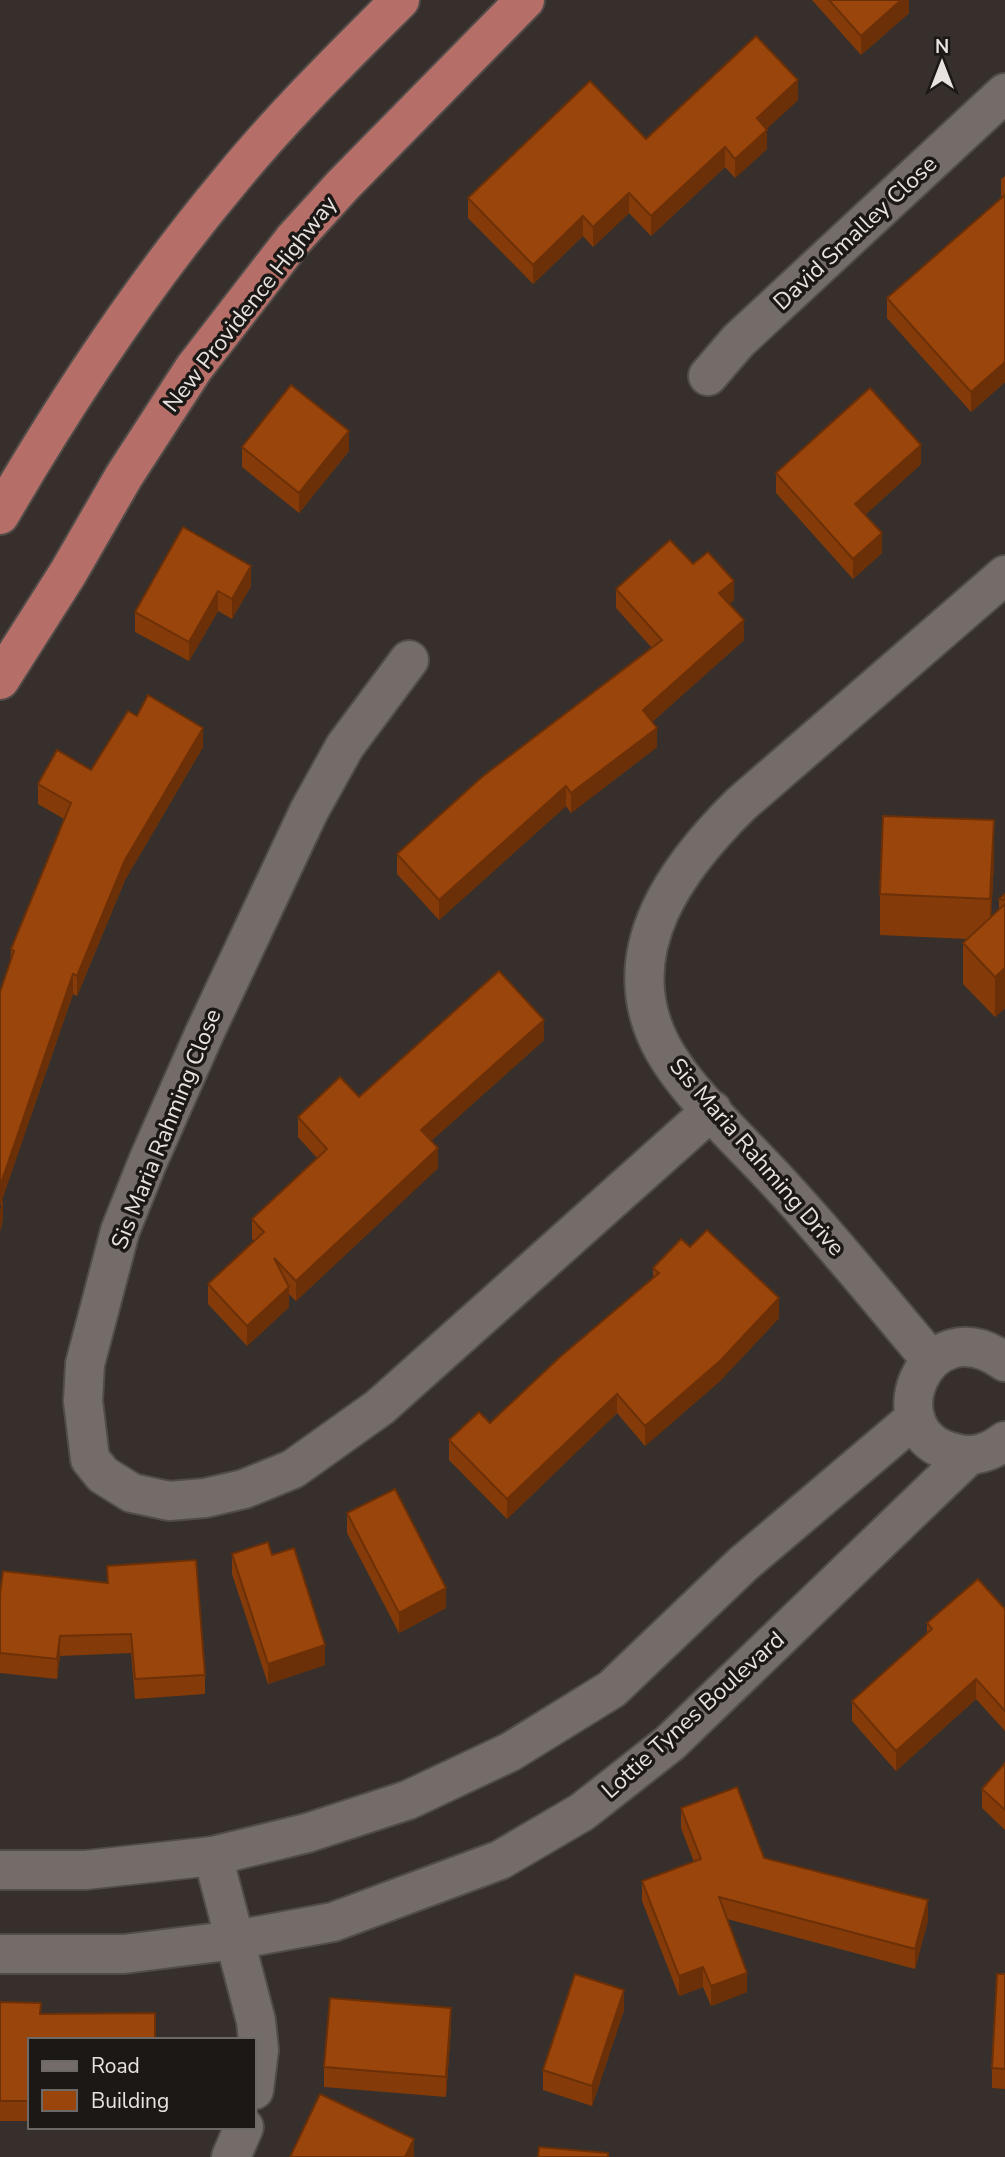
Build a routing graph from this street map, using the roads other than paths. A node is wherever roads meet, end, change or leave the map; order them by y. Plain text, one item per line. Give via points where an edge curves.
1 (400, 0) edge
2 (525, 0) edge
3 (1005, 93) edge
4 (708, 376) dead end
5 (0, 515) edge
6 (1005, 575) edge
7 (409, 660) dead end
8 (0, 680) edge
9 (712, 1110) junction
10 (931, 1360) junction
11 (1005, 1362) edge
12 (915, 1418) junction
13 (993, 1451) edge
14 (213, 1856) junction
15 (0, 1870) edge
16 (235, 1940) junction
17 (0, 1954) edge
18 (256, 2074) edge
19 (243, 2129) edge
20 (231, 2157) edge

1 - 5 highway via 295,105 167,260 54,423
2 - 8 highway, New Providence Highway via 326,203 194,368
3 - 4 street, David Smalley Close via 738,341
6 - 9 street, Sis Maria Rahming Drive via 741,804 678,873 652,931 644,964 648,1005 659,1042
7 - 9 street, Sis Maria Rahming Close via 345,746 309,811 205,1032 120,1231 85,1364 83,1401 90,1459 103,1475 132,1493 169,1501 244,1489 293,1469 380,1406
9 - 10 street, Sis Maria Rahming Drive
10 - 11 street via 949,1349 970,1346 990,1351
10 - 12 street via 914,1386
12 - 13 street via 927,1438 946,1451
12 - 14 street via 743,1564 612,1689 510,1752 408,1800 307,1833
13 - 16 street, Lottie Tynes Boulevard via 670,1742 582,1812 500,1860 390,1903 333,1922
14 - 15 street via 86,1870
14 - 16 street
16 - 17 street, Lottie Tynes Boulevard via 124,1954
16 - 18 street via 256,2021
19 - 20 street

